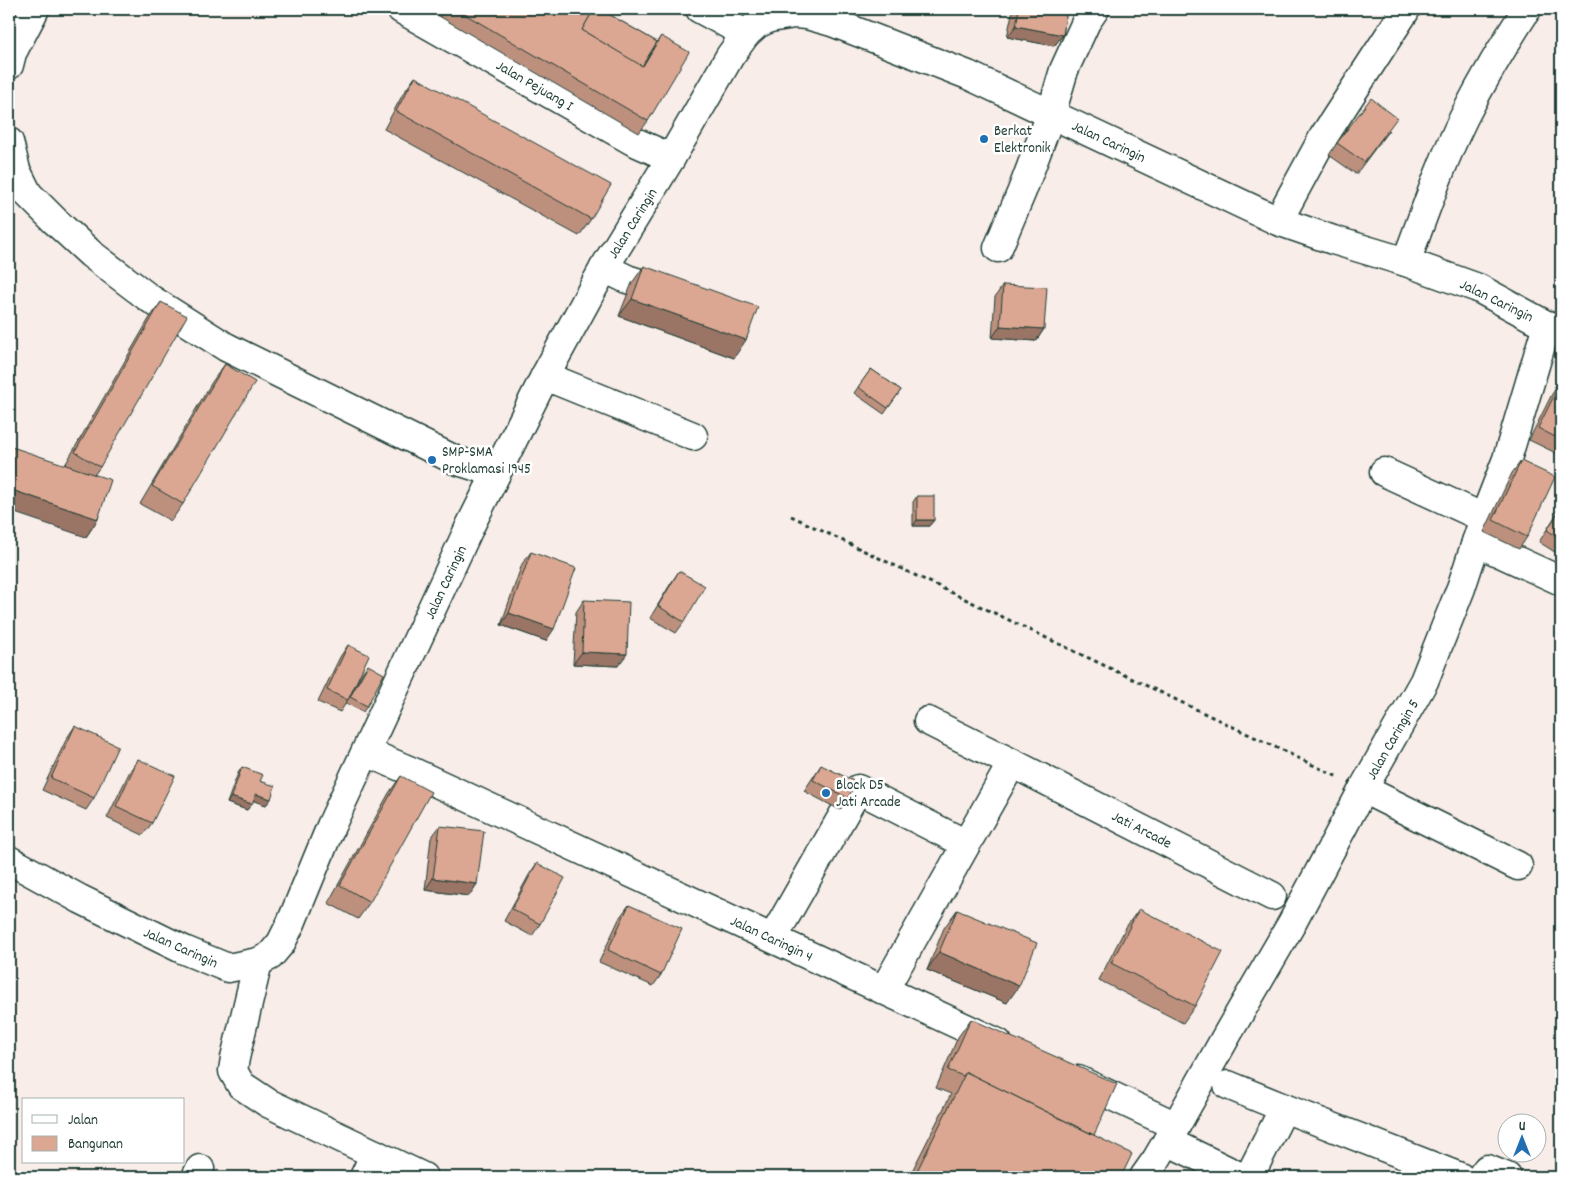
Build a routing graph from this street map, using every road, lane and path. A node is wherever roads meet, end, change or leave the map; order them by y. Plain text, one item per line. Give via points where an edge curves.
1 (34, 9) edge
2 (401, 9) edge
3 (700, 9) edge
4 (1094, 9) edge
5 (1527, 9) edge
6 (1405, 11) dead end
7 (836, 16) edge
8 (755, 22) edge
9 (9, 65) edge
10 (1051, 114) junction
11 (9, 142) edge
12 (671, 158) junction
13 (1278, 221) junction
14 (998, 248) dead end
15 (1406, 262) junction
16 (604, 268) junction
17 (690, 299) edge
18 (1554, 329) edge
19 (545, 376) junction
20 (693, 436) dead end
21 (1384, 472) dead end
22 (496, 473) junction
23 (791, 516) dead end
24 (1480, 530) junction
25 (1561, 580) edge
26 (928, 721) dead end
27 (366, 752) junction
28 (1012, 762) junction
29 (1363, 789) junction
30 (966, 844) junction
31 (9, 860) edge
32 (1518, 866) dead end
33 (1272, 896) dead end
34 (777, 930) dead end
35 (258, 962) junction
36 (884, 990) junction
37 (1024, 1055) edge
38 (1060, 1072) edge
39 (1228, 1085) dead end
40 (1284, 1108) junction
41 (1162, 1156) edge
42 (370, 1166) edge
43 (1409, 1168) edge
44 (423, 1177) edge
45 (1241, 1177) edge
46 (1249, 1177) edge
47 (1460, 1177) edge
48 (1481, 1177) edge
49 (1508, 1177) edge

1 - 9 street
2 - 12 street, Jalan Pejuang I via 632,141
3 - 8 street
4 - 10 street via 1064,70
5 - 15 street via 1463,119
6 - 13 street via 1324,136
7 - 8 street, Jalan Caringin via 794,14
7 - 10 street, Jalan Caringin
8 - 12 street, Jalan Caringin via 730,56
10 - 13 street, Jalan Caringin
10 - 14 street
11 - 22 street via 16,170 28,194 91,254 149,298 226,347 455,460
12 - 16 street, Jalan Caringin
13 - 15 street, Jalan Caringin
15 - 18 street, Jalan Caringin via 1478,288
16 - 17 street via 627,279
16 - 19 street, Jalan Caringin
18 - 24 street, Jalan Caringin 5
19 - 20 street
19 - 22 street, Jalan Caringin
21 - 24 street
22 - 27 street, Jalan Caringin
23 - 29 path
24 - 25 street
24 - 29 street, Jalan Caringin 5 via 1424,681
26 - 28 street, Jati Arcade
27 - 35 street, Jalan Caringin via 281,943 270,956
27 - 36 street, Jalan Caringin 4
28 - 30 street
28 - 33 street, Jati Arcade
29 - 32 street
29 - 41 street, Jalan Caringin 5
30 - 34 street via 858,789
30 - 36 street
31 - 35 street, Jalan Caringin via 184,950 228,968
35 - 42 street via 233,1071 241,1085
36 - 37 street, Jalan Caringin 4
38 - 41 street
39 - 40 street
40 - 43 street
40 - 46 street
41 - 45 street
42 - 44 street
43 - 47 street
48 - 49 street via 1487,1169

